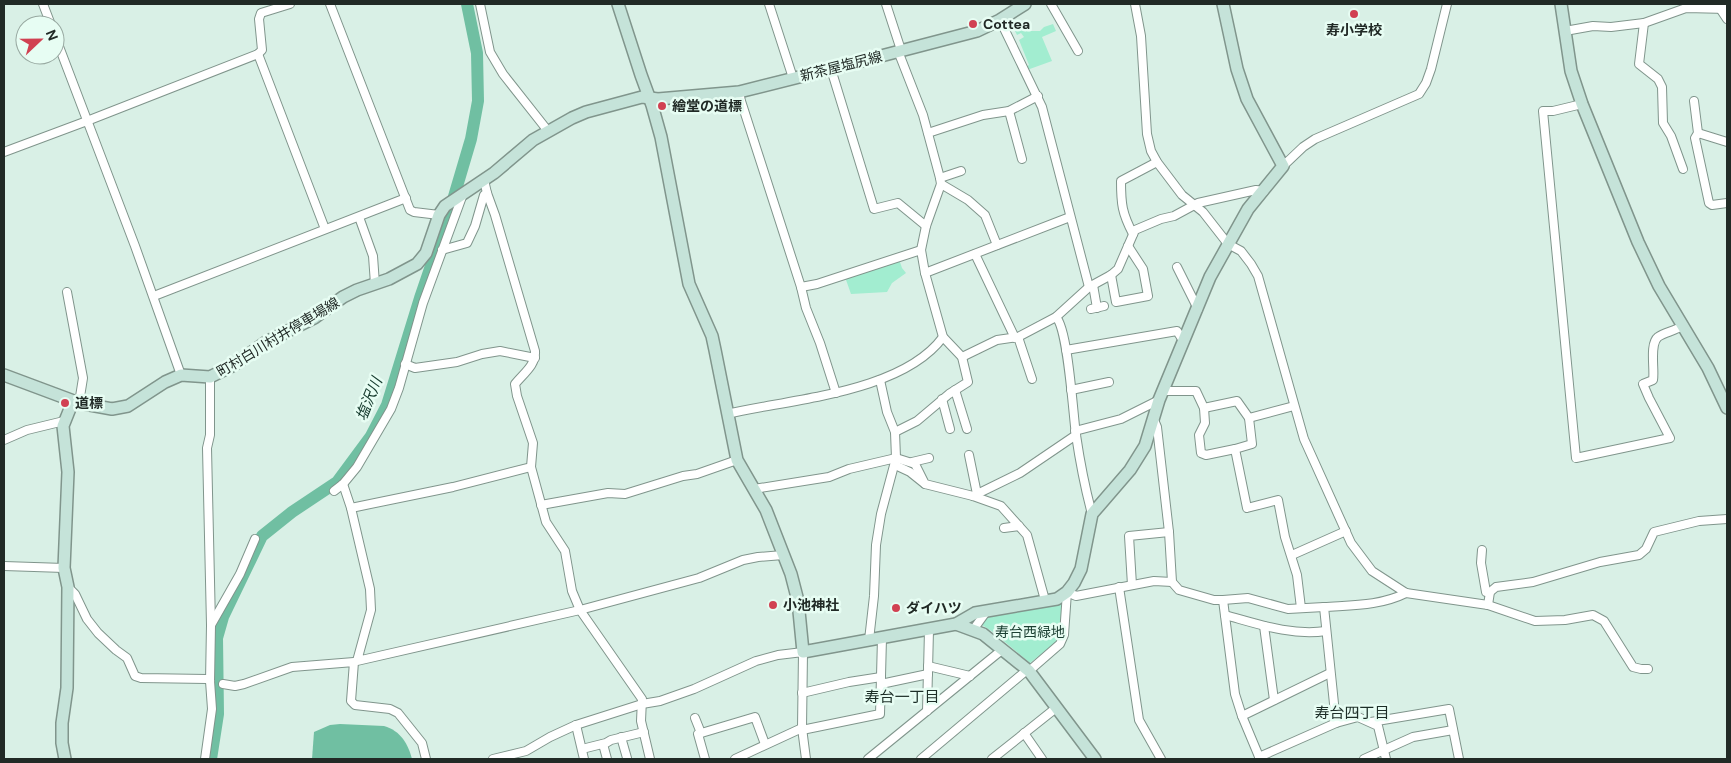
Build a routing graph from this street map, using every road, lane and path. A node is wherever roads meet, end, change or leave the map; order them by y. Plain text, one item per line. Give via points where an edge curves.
1 (290, 4) edge
2 (330, 4) edge
3 (480, 4) edge
4 (618, 4) edge
5 (768, 4) edge
6 (886, 4) edge
7 (1025, 4) edge
8 (1051, 4) edge
9 (1135, 4) edge
10 (1223, 4) edge
11 (1447, 4) edge
12 (1561, 4) edge
13 (1686, 6) edge
14 (1724, 10) edge
15 (1727, 19) edge
16 (1000, 20) junction
17 (1644, 23) junction
18 (1565, 30) junction
19 (900, 51) junction
20 (1078, 51) dead end
21 (258, 54) junction
22 (65, 63) edge
23 (830, 69) junction
24 (793, 78) junction
25 (739, 92) junction
26 (1038, 96) junction
27 (650, 98) junction
28 (1694, 101) dead end
29 (1582, 104) junction
30 (1008, 111) junction
31 (87, 121) junction
32 (548, 130) junction
33 (928, 133) junction
34 (1698, 133) junction
35 (1727, 142) edge
36 (4, 152) edge
37 (1022, 159) dead end
38 (1157, 162) junction
39 (1283, 166) junction
40 (1682, 169) dead end
41 (961, 171) dead end
42 (484, 180) junction
43 (941, 181) junction
44 (1264, 190) junction
45 (486, 193) junction
46 (462, 194) junction
47 (406, 198) junction
48 (1727, 203) edge
49 (1193, 205) junction
50 (439, 215) junction
51 (359, 217) junction
52 (1070, 217) junction
53 (926, 226) junction
54 (324, 229) junction
55 (1133, 234) junction
56 (1228, 244) junction
57 (997, 245) junction
58 (1128, 246) junction
59 (442, 250) junction
60 (921, 250) junction
61 (975, 254) junction
62 (1181, 269) dead end
63 (925, 273) junction
64 (1112, 275) junction
65 (375, 284) junction
66 (1091, 286) junction
67 (801, 287) junction
68 (67, 292) dead end
69 (154, 296) junction
70 (1097, 308) dead end
71 (1198, 309) junction
72 (1056, 317) junction
73 (1683, 325) junction
74 (943, 338) junction
75 (1016, 338) junction
76 (1184, 342) junction
77 (1066, 350) junction
78 (962, 357) junction
79 (535, 358) junction
80 (405, 364) junction
81 (1033, 374) dead end
82 (4, 375) edge
83 (181, 375) junction
84 (210, 377) junction
85 (880, 380) junction
86 (1110, 382) dead end
87 (955, 390) junction
88 (1071, 390) junction
89 (836, 393) junction
90 (1162, 395) junction
91 (942, 400) junction
92 (76, 402) junction
93 (1294, 406) junction
94 (1204, 408) junction
95 (1727, 408) edge
96 (727, 414) junction
97 (1249, 418) junction
98 (1154, 420) junction
99 (64, 421) junction
100 (950, 429) dead end
101 (967, 429) dead end
102 (895, 432) junction
103 (1076, 433) junction
104 (4, 440) edge
105 (1235, 449) junction
106 (969, 455) dead end
107 (929, 458) dead end
108 (737, 460) junction
109 (896, 461) junction
110 (912, 462) junction
111 (531, 467) junction
112 (343, 484) junction
113 (925, 484) junction
114 (754, 489) junction
115 (334, 491) dead end
116 (975, 495) junction
117 (541, 505) junction
118 (351, 508) junction
119 (1092, 514) junction
120 (1727, 519) edge
121 (1019, 526) junction
122 (1004, 528) dead end
123 (1346, 531) junction
124 (1169, 532) junction
125 (255, 539) dead end
126 (1482, 550) dead end
127 (783, 555) junction
128 (1292, 555) junction
129 (4, 566) edge
130 (64, 568) junction
131 (1172, 582) junction
132 (1132, 585) junction
133 (68, 587) junction
134 (1119, 588) junction
135 (1067, 592) junction
136 (1490, 592) junction
137 (1406, 593) junction
138 (1045, 600) junction
139 (1223, 600) junction
140 (1488, 605) junction
141 (1324, 607) junction
142 (1301, 608) junction
143 (580, 610) junction
144 (986, 612) junction
145 (1225, 615) junction
146 (956, 624) junction
147 (212, 625) junction
148 (1264, 626) junction
149 (929, 630) junction
150 (974, 630) junction
151 (1326, 631) junction
152 (882, 638) junction
153 (869, 640) junction
154 (1002, 649) junction
155 (804, 652) junction
156 (1648, 669) dead end
157 (928, 670) junction
158 (1028, 670) junction
159 (1330, 673) junction
160 (970, 676) junction
161 (881, 680) junction
162 (210, 681) junction
163 (223, 684) dead end
164 (802, 693) junction
165 (1274, 700) junction
166 (642, 704) junction
167 (1056, 708) junction
168 (927, 711) junction
169 (1242, 716) junction
170 (695, 718) dead end
171 (1370, 722) junction
172 (1336, 723) junction
173 (576, 725) junction
174 (802, 729) junction
175 (1453, 730) junction
176 (644, 732) junction
177 (701, 733) junction
178 (1024, 734) junction
179 (621, 737) junction
180 (603, 744) junction
181 (765, 744) junction
182 (582, 749) junction
183 (1383, 750) junction
184 (626, 758) edge
185 (1259, 758) edge
186 (65, 759) edge
187 (205, 759) edge
188 (426, 759) edge
189 (493, 759) edge
190 (584, 759) edge
191 (607, 759) edge
192 (650, 759) edge
193 (705, 759) edge
194 (737, 759) edge
195 (806, 759) edge
196 (868, 759) edge
197 (921, 759) edge
198 (992, 759) edge
199 (1042, 759) edge
200 (1095, 759) edge
201 (1160, 759) edge
202 (1364, 759) edge
203 (1386, 759) edge
204 (1459, 759) edge

1 - 21 street via 261,13 262,50
2 - 47 street
3 - 32 street via 490,52 503,74
4 - 27 street
5 - 24 street
6 - 19 street
7 - 16 street, 新茶屋塩尻線
8 - 20 street
9 - 38 street via 1141,36 1147,134
10 - 39 street via 1247,100
11 - 39 street via 1431,69 1419,94 1315,139
12 - 18 street
13 - 14 street
13 - 17 street
14 - 15 street
16 - 19 street, 新茶屋塩尻線 via 977,31
16 - 26 street
17 - 18 street
17 - 40 street via 1639,64 1658,79 1662,87 1663,123
18 - 29 street
19 - 23 street, 新茶屋塩尻線
19 - 33 street
21 - 31 street
21 - 54 street
22 - 31 street
23 - 24 street, 新茶屋塩尻線
23 - 53 street via 874,209 898,203
24 - 25 street, 新茶屋塩尻線
25 - 27 street, 新茶屋塩尻線
25 - 67 street
26 - 30 street
26 - 52 street
27 - 32 street, 町村白川村井停車場線 via 642,97 586,112
27 - 96 street via 661,137 688,284 712,336
28 - 34 street
29 - 73 street via 1649,266
29 - 73 street via 1543,111 1576,458 1670,438 1643,384 1653,380 1654,343 1657,338
30 - 33 street via 983,115
30 - 37 street
31 - 36 street
31 - 69 street
32 - 42 street, 町村白川村井停車場線
33 - 43 street
34 - 35 street
34 - 48 street via 1695,138 1709,202 1712,206
38 - 49 street
38 - 55 street via 1121,181 1121,206
39 - 44 street
41 - 43 street
42 - 45 street
42 - 46 street, 町村白川村井停車場線
43 - 53 street
43 - 57 street via 985,215
44 - 49 street
44 - 56 street via 1248,209
45 - 59 street via 467,243
45 - 79 street
46 - 50 street, 町村白川村井停車場線 via 448,203
46 - 59 street
47 - 50 street via 410,210
47 - 51 street
49 - 55 street via 1174,216 1135,230
49 - 56 street via 1203,212
50 - 65 street, 町村白川村井停車場線 via 424,258 411,268
51 - 54 street
51 - 65 street via 373,256
52 - 57 street
52 - 66 street
53 - 60 street
54 - 69 street
55 - 58 street
56 - 71 street via 1210,277
56 - 93 street via 1241,251 1258,276
57 - 61 street
58 - 64 street
58 - 64 street via 1143,269 1148,296 1116,302
59 - 80 street
60 - 63 street
60 - 67 street
61 - 63 street
61 - 75 street
62 - 71 street
63 - 74 street
64 - 66 street
65 - 84 street, 町村白川村井停車場線 via 343,297 314,318 266,342 234,365
66 - 70 street
66 - 72 street
67 - 89 street
68 - 92 street via 83,378
69 - 83 street
71 - 76 street
72 - 75 street
72 - 77 street
73 - 95 street
74 - 78 street
74 - 85 street via 905,368
75 - 78 street via 997,340
75 - 81 street
76 - 77 street via 1177,331
76 - 90 street
77 - 88 street
78 - 87 street via 968,382
79 - 80 street via 500,351 416,368
79 - 111 street via 516,384 533,443
80 - 112 street via 391,409 358,467
82 - 92 street
83 - 84 street, 町村白川村井停車場線
83 - 92 street via 123,408 107,410
84 - 147 street via 207,448
85 - 89 street
85 - 102 street
86 - 88 street
87 - 91 street
87 - 101 street
88 - 103 street
89 - 96 street
90 - 94 street via 1196,391
90 - 98 street
90 - 103 street via 1121,419
91 - 100 street
91 - 102 street via 918,421
92 - 99 street
93 - 97 street
93 - 123 street via 1307,446
94 - 97 street via 1237,401
94 - 105 street via 1205,423 1199,435 1201,452 1206,455
96 - 108 street
97 - 105 street via 1252,444
98 - 119 street via 1139,458
98 - 124 street via 1158,427
99 - 104 street via 27,430
99 - 130 street via 68,472
102 - 109 street
103 - 116 street via 1020,474
103 - 119 street
105 - 128 street via 1247,508 1278,500
106 - 116 street
107 - 110 street
108 - 114 street
108 - 117 street via 625,494 608,493
109 - 110 street
109 - 113 street
109 - 114 street via 849,469 829,477
109 - 153 street via 876,545
110 - 113 street
111 - 117 street
111 - 118 street
112 - 115 street
112 - 118 street
113 - 116 street
114 - 127 street via 766,510
116 - 121 street via 1002,506
117 - 143 street via 546,522 565,551 572,591
118 - 143 street via 370,589 371,610 357,660
119 - 135 street via 1081,569
120 - 136 street via 1699,521 1654,532 1646,549 1638,555 1591,564 1533,582 1496,587
121 - 122 street
121 - 138 street via 1027,535
123 - 128 street
123 - 137 street via 1372,571
124 - 131 street
124 - 132 street via 1129,536
125 - 147 street
126 - 136 street via 1486,592
127 - 143 street via 743,560 699,578
127 - 155 street via 798,601
128 - 142 street
129 - 130 street
130 - 133 street
131 - 132 street
131 - 139 street via 1179,590
132 - 134 street
133 - 162 street via 98,633 127,658 135,676
133 - 186 street via 67,688 62,723
134 - 135 street via 1076,596
134 - 201 street via 1139,720
135 - 138 street via 1057,599
135 - 158 street via 1064,635 1060,644
136 - 140 street
137 - 140 street
137 - 141 street via 1368,604
138 - 144 street
139 - 142 street via 1248,598 1288,609
139 - 145 street
140 - 156 street via 1534,621 1593,615 1604,621 1632,667
141 - 142 street
141 - 151 street
143 - 166 street
144 - 146 street via 975,613
144 - 150 street
145 - 148 street
145 - 169 street via 1235,694
146 - 149 street
146 - 150 street
147 - 162 street
148 - 151 street via 1300,632
148 - 165 street
149 - 152 street
149 - 157 street
150 - 154 street
151 - 159 street
152 - 153 street
152 - 161 street
153 - 155 street
154 - 158 street
154 - 160 street
155 - 164 street
155 - 166 street via 756,661 660,702
157 - 160 street
157 - 161 street
157 - 168 street
158 - 167 street
158 - 197 street
159 - 165 street
159 - 172 street
160 - 168 street
161 - 164 street via 850,682
161 - 174 street via 880,714
162 - 187 street via 212,709
163 - 188 street via 244,684 292,667 354,662 351,700 355,705 398,713 422,743
164 - 174 street
165 - 169 street
166 - 173 street
166 - 176 street
167 - 178 street
167 - 200 street
168 - 196 street
169 - 185 street
170 - 177 street
171 - 172 street via 1358,717
171 - 175 street via 1449,709
171 - 183 street via 1378,726
172 - 185 street
173 - 182 street
173 - 189 street via 526,751
174 - 181 street
174 - 195 street
175 - 183 street via 1413,737
175 - 204 street
176 - 179 street
176 - 192 street
177 - 181 street via 756,717
177 - 193 street via 698,734
178 - 198 street
178 - 199 street
179 - 180 street
179 - 184 street
180 - 182 street
180 - 191 street
181 - 194 street
182 - 190 street
183 - 202 street
183 - 203 street

